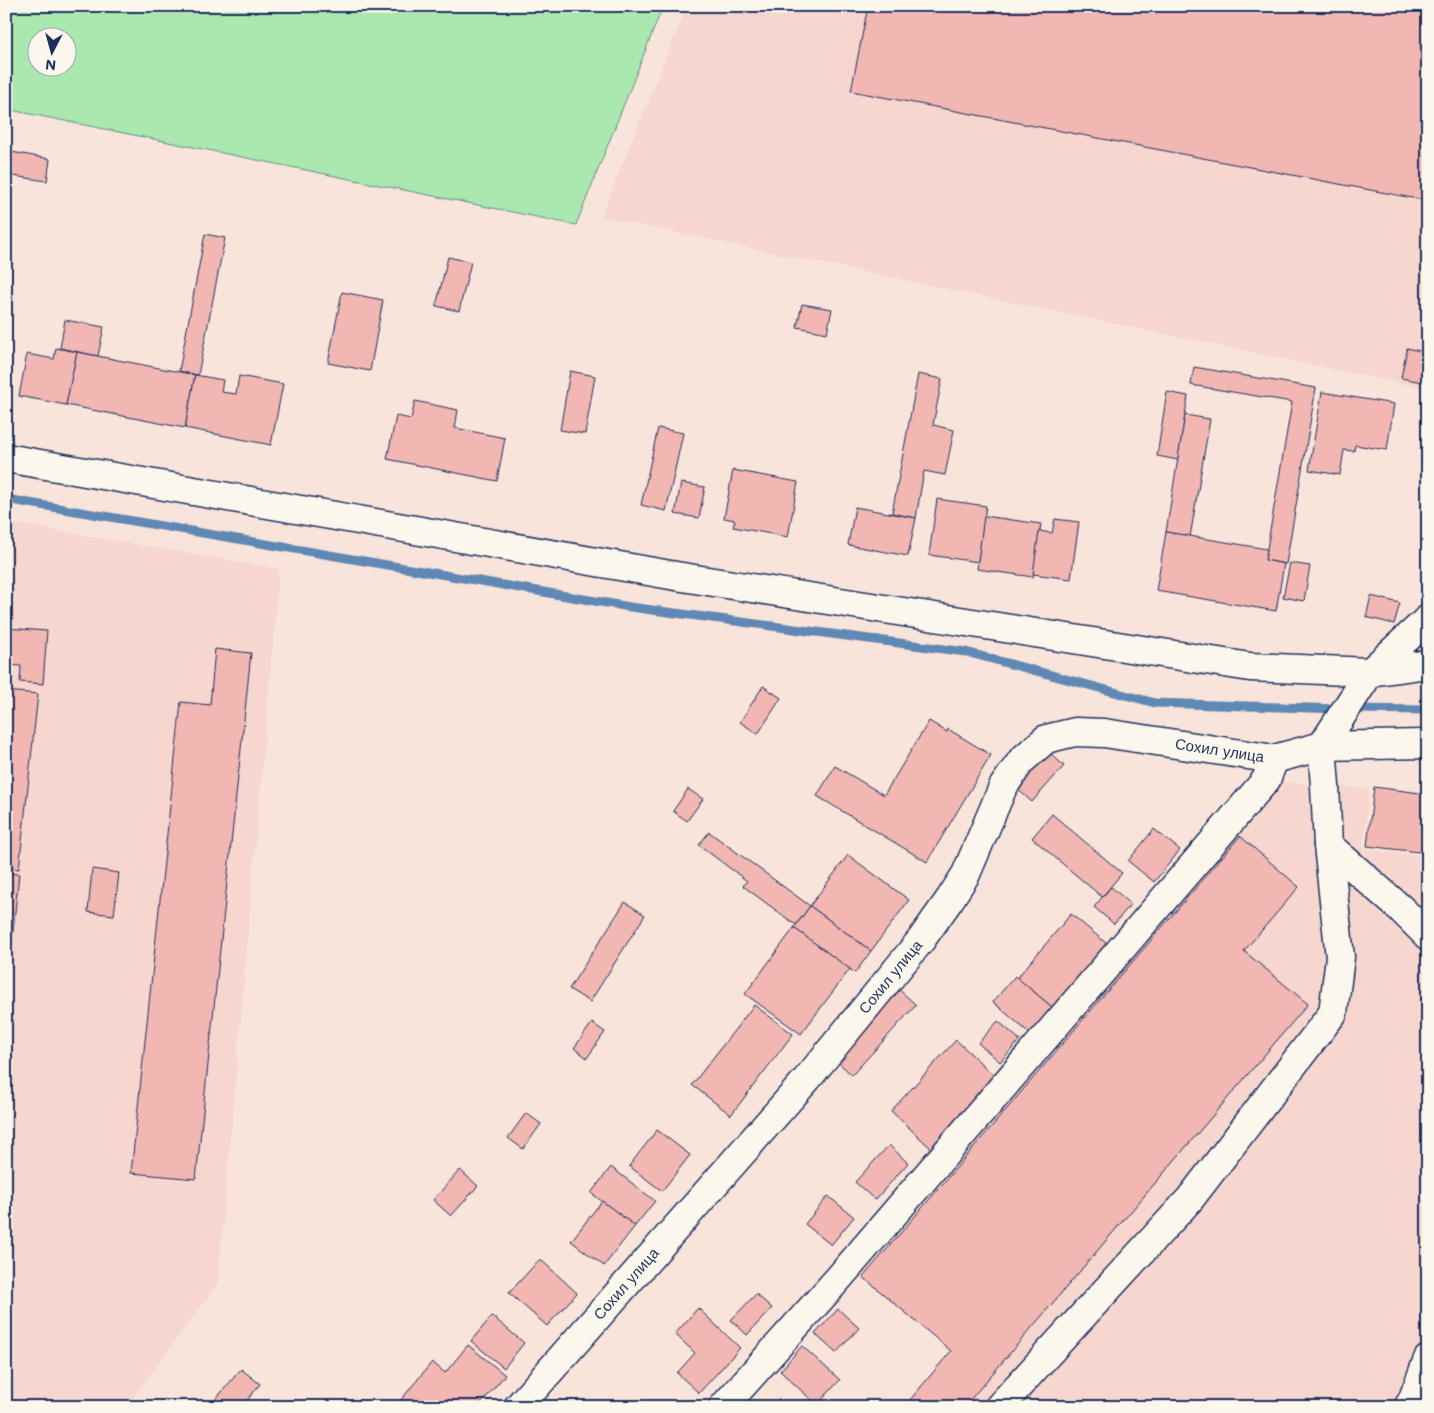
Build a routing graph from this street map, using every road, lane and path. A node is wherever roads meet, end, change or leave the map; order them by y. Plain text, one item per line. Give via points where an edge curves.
1 (6, 458) edge
2 (1428, 619) edge
3 (1428, 664) edge
4 (1370, 672) junction
5 (1428, 745) edge
6 (1322, 746) junction
7 (1274, 759) junction
8 (1328, 845) junction
9 (1428, 936) edge
10 (1428, 1359) edge
11 (518, 1407) edge
12 (723, 1407) edge
13 (999, 1407) edge
14 (1408, 1407) edge

1 - 4 street via 676,576 1250,667
2 - 4 street
3 - 4 street
4 - 6 street
5 - 6 street, Сохил улица
6 - 7 street, Сохил улица
6 - 8 street
7 - 11 street, Сохил улица via 1104,733 1074,732 1046,739 1022,760 1003,787 966,874 921,940 808,1079
7 - 12 street via 1266,780 844,1272
8 - 9 street
8 - 13 street via 1340,957 1333,1013 1190,1199
10 - 14 street

